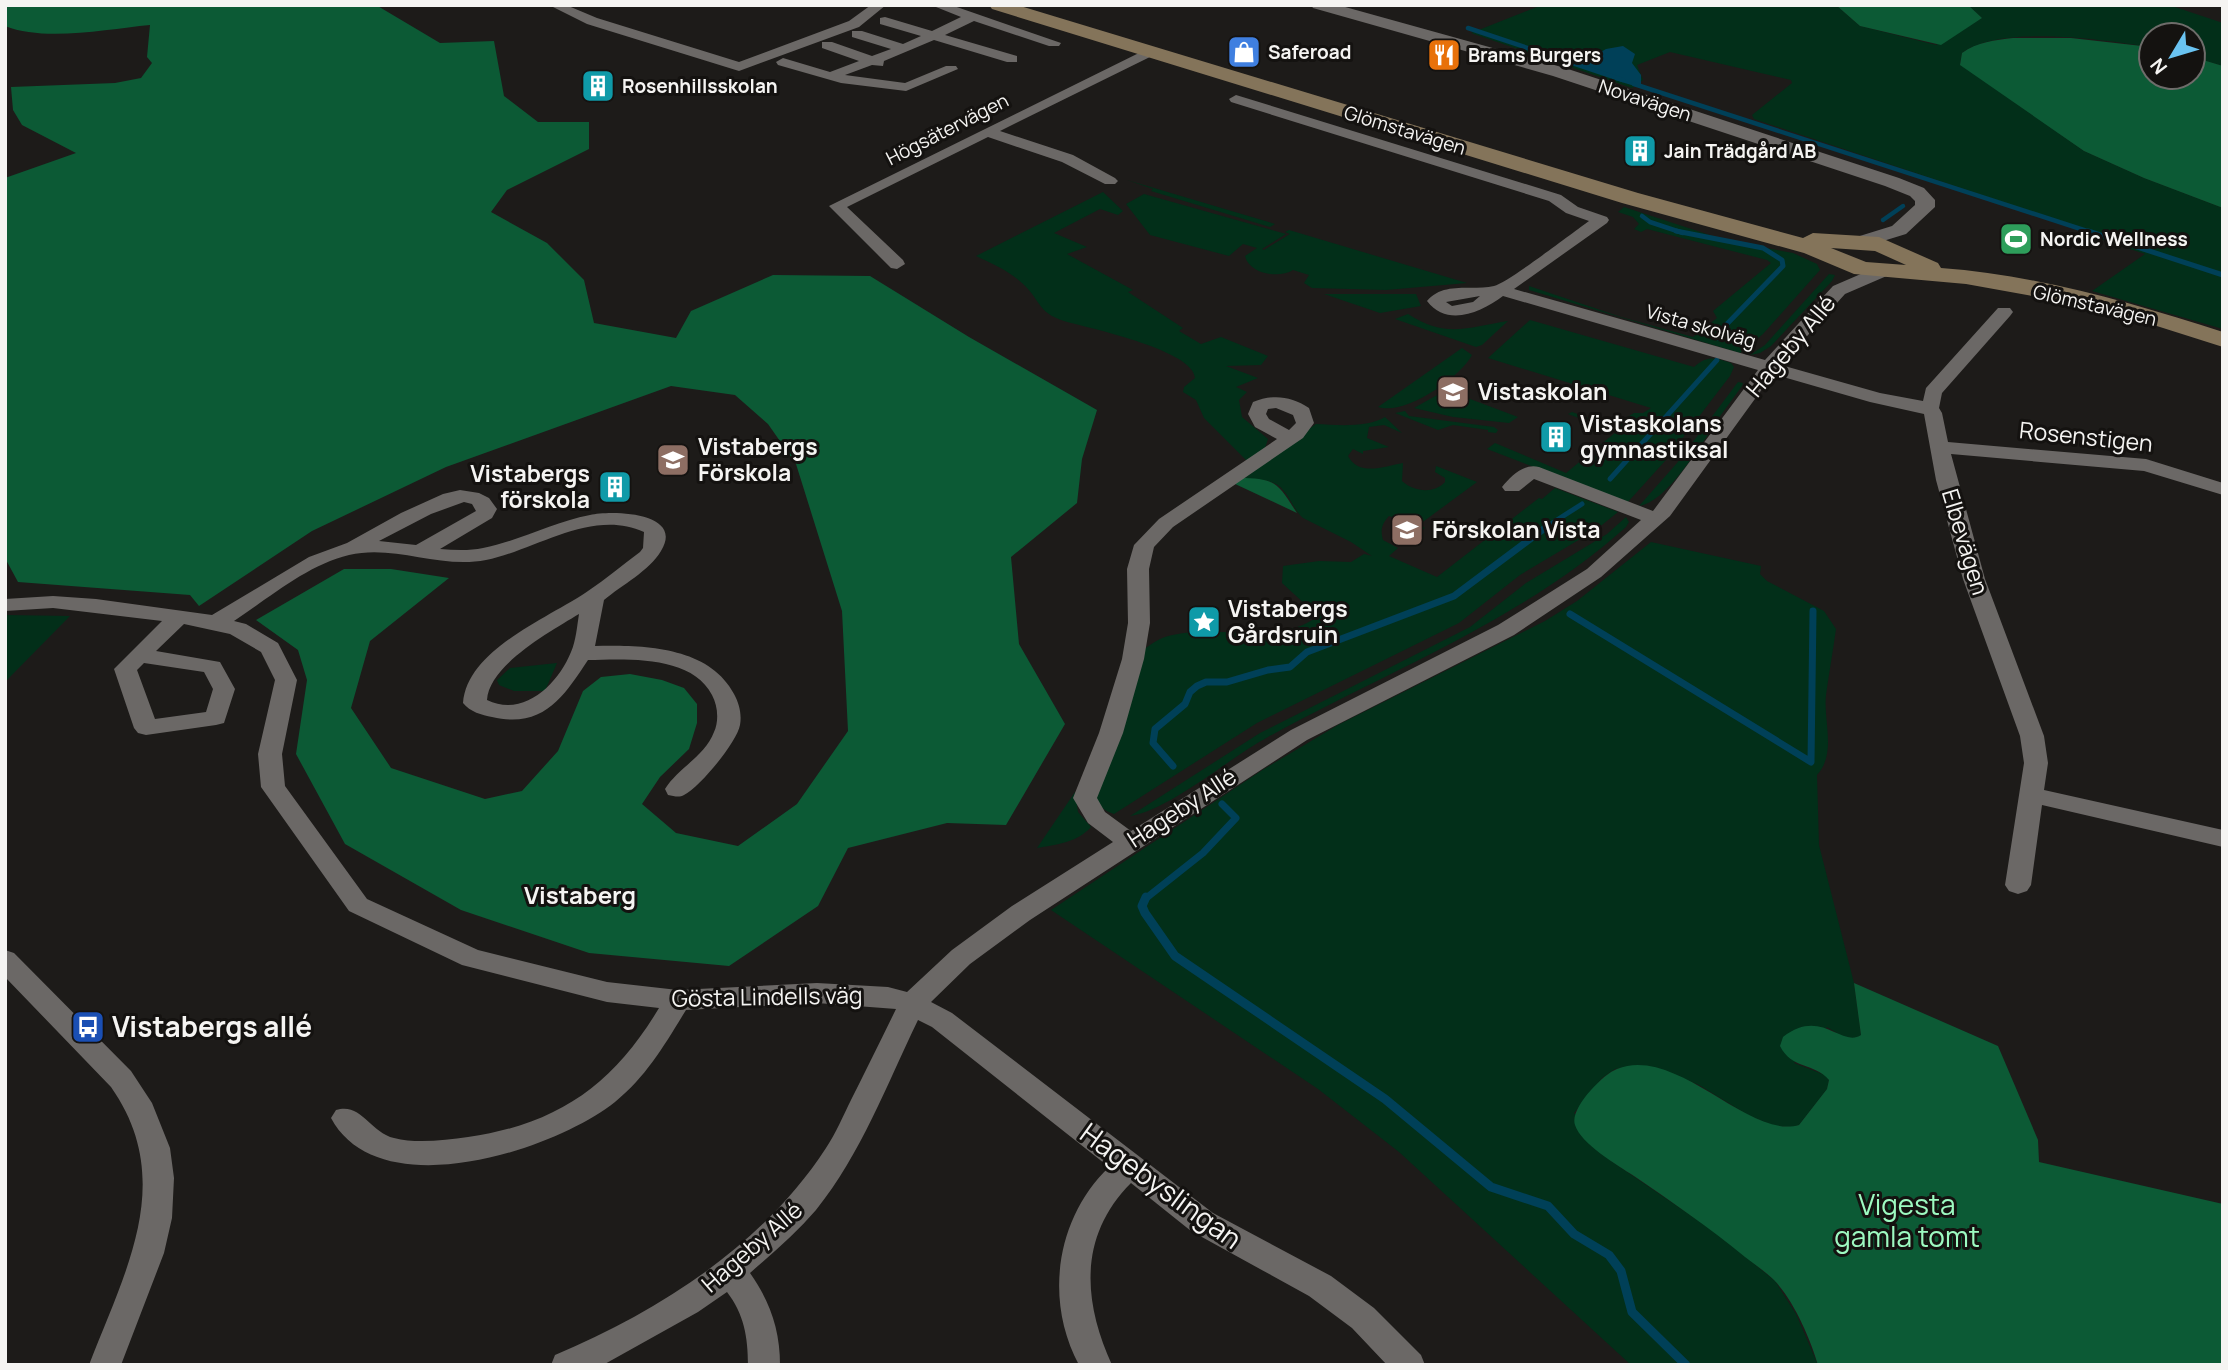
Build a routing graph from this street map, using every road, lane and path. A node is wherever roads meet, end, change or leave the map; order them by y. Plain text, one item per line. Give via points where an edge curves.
1 (555, 5) edge
2 (880, 5) edge
3 (937, 5) edge
4 (998, 5) edge
5 (1018, 5) edge
6 (1319, 5) edge
7 (972, 17) junction
8 (885, 21) dead end
9 (1054, 33) junction
10 (856, 34) dead end
11 (931, 36) junction
12 (827, 45) dead end
13 (904, 49) junction
14 (1149, 52) junction
15 (1012, 59) dead end
16 (872, 60) junction
17 (783, 62) dead end
18 (951, 69) dead end
19 (831, 76) junction
20 (923, 80) junction
21 (1237, 99) dead end
22 (987, 132) junction
23 (1110, 181) dead end
24 (1601, 220) joint
25 (1849, 252) junction
26 (1895, 256) junction
27 (897, 264) dead end
28 (1839, 290) junction
29 (1503, 291) joint
30 (2004, 312) dead end
31 (2223, 340) edge
32 (1769, 366) junction
33 (1929, 408) junction
34 (1289, 438) dead end
35 (1940, 447) junction
36 (1512, 487) dead end
37 (2223, 489) edge
38 (1656, 519) junction
39 (347, 549) junction
40 (418, 553) junction
41 (594, 597) junction
42 (5, 605) edge
43 (178, 618) junction
44 (216, 622) junction
45 (582, 653) junction
46 (138, 655) dead end
47 (677, 789) dead end
48 (2032, 795) junction
49 (2223, 839) edge
50 (1130, 842) junction
51 (2018, 885) dead end
52 (5, 960) edge
53 (678, 1000) junction
54 (912, 1004) junction
55 (346, 1118) dead end
56 (1129, 1167) junction
57 (729, 1272) junction
58 (105, 1365) edge
59 (567, 1365) edge
60 (764, 1365) edge
61 (1096, 1365) edge
62 (1409, 1365) edge

1 - 2 street via 739,67 854,24
3 - 7 street
4 - 9 main road, Glömstavägen
5 - 9 main road, Glömstavägen
6 - 26 street, Novavägen via 1559,72 1906,187 1924,200 1925,208
7 - 9 street
7 - 11 street
8 - 11 street
9 - 14 main road, Glömstavägen
10 - 13 street
11 - 13 street
11 - 15 street
12 - 16 street
13 - 16 street
14 - 22 street, Högsätervägen
14 - 25 main road, Glömstavägen via 1630,198
16 - 19 street
16 - 20 street
17 - 19 street
18 - 20 street
19 - 20 street via 906,87
21 - 24 street via 1555,198
22 - 23 street via 1054,153
22 - 27 street, Högsätervägen via 837,206
24 - 29 street, Vista skolväg
25 - 26 street, Novavägen
25 - 26 main road, Glömstavägen via 1862,268
25 - 28 street, Hageby Allé
26 - 28 street, Hageby Allé
26 - 31 main road, Glömstavägen via 1966,277 2120,309
28 - 32 street, Hageby Allé
29 - 32 street, Vista skolväg
30 - 33 street via 1933,392
32 - 33 street, Vista skolväg via 1877,398
32 - 38 street, Hageby Allé via 1690,479
33 - 35 street, Elbevägen
34 - 50 street via 1166,523 1144,545 1138,569 1139,623 1133,659 1085,798 1094,814
35 - 37 street, Rosenstigen via 2146,465
35 - 48 street, Elbevägen via 1974,579 2032,736 2036,763
36 - 38 street via 1532,471
38 - 50 street, Hageby Allé via 1594,573 1506,630 1298,734
39 - 40 street via 378,546
39 - 40 street via 450,499 469,496 484,504 485,514
39 - 44 street via 323,558
40 - 41 street via 484,554 603,518 636,519 654,529 653,548 647,556
41 - 45 street
41 - 45 street via 506,655 480,679 475,703 505,712 538,705 559,690
42 - 43 street, Gösta Lindells väg via 96,605
43 - 44 street, Gösta Lindells väg
43 - 46 street
44 - 53 street, Gösta Lindells väg via 238,629 270,649 286,680 270,754 273,787 358,905 471,958 607,992
45 - 47 street via 663,658 691,666 717,682 727,706 726,732
48 - 49 street
48 - 51 street, Elbevägen
50 - 54 street, Hageby Allé via 983,939
52 - 58 street via 121,1079 138,1103 155,1148 157,1218
53 - 54 street, Gösta Lindells väg via 855,993
53 - 55 street via 625,1077 563,1121 522,1138 488,1147 415,1152 384,1148 360,1134
54 - 56 street, Hagebyslingan via 943,1020
54 - 57 street, Hageby Allé via 824,1176 782,1226
56 - 61 street via 1087,1219 1076,1264 1079,1324
56 - 62 street, Hagebyslingan via 1202,1222 1320,1286 1363,1318
57 - 59 street, Hageby Allé via 649,1325
57 - 60 street via 748,1291 765,1349

